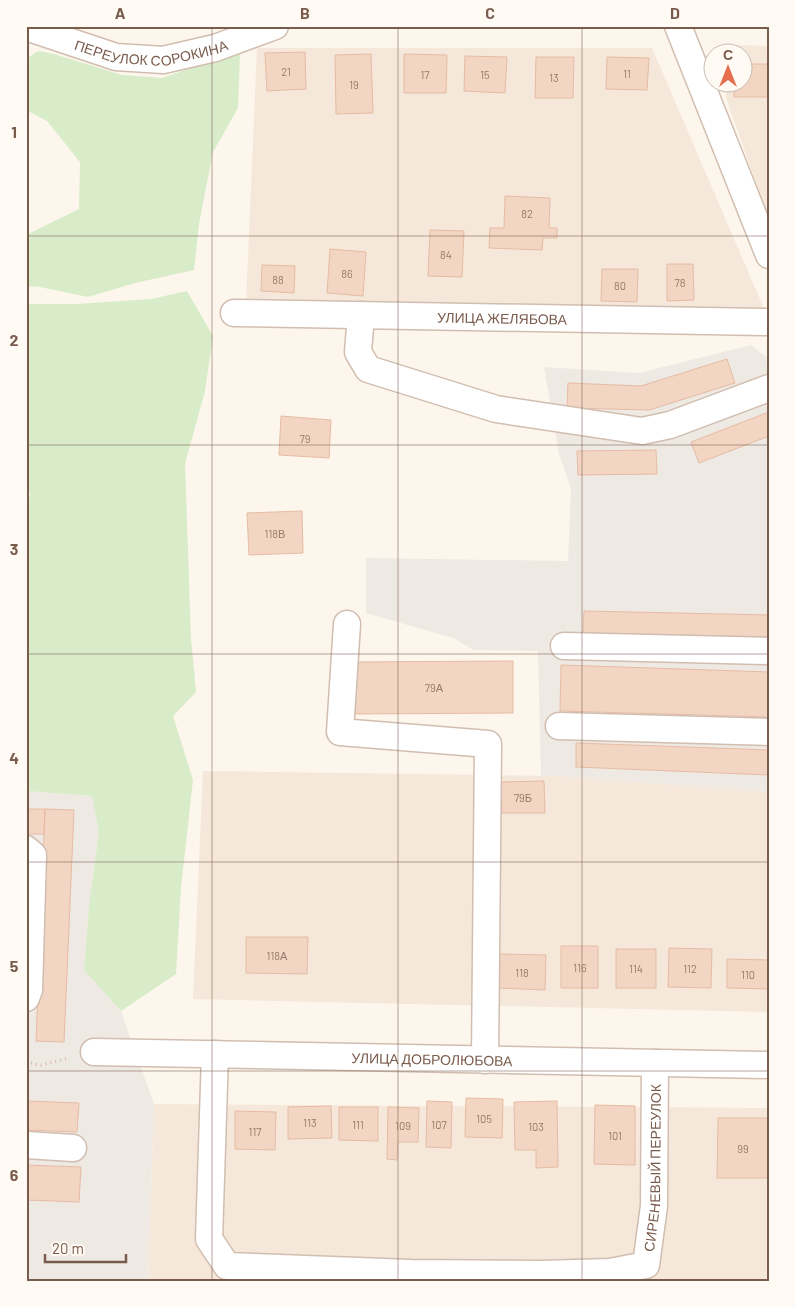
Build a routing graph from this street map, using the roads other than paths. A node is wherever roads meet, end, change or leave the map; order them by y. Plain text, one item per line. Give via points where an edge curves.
1 (275, 26) edge
2 (678, 26) edge
3 (26, 27) edge
4 (769, 255) edge
5 (234, 313) dead end
6 (361, 315) junction
7 (769, 322) edge
8 (769, 388) edge
9 (347, 624) dead end
10 (564, 646) dead end
11 (769, 651) edge
12 (559, 726) dead end
13 (769, 732) edge
14 (26, 849) edge
15 (28, 939) edge
16 (26, 998) edge
17 (94, 1052) road end
18 (215, 1054) junction
19 (485, 1060) junction
20 (655, 1063) junction
21 (769, 1065) edge
22 (26, 1146) edge
23 (73, 1148) dead end

1 - 3 street, ПЕРЕУЛОК СОРОКИНА via 215,48 163,60 116,57
2 - 4 street
5 - 6 street, УЛИЦА ЖЕЛЯБОВА
6 - 7 street, УЛИЦА ЖЕЛЯБОВА
6 - 8 street via 358,352 368,368 496,409 642,431 670,426
9 - 19 street via 340,732 488,744
10 - 11 street
12 - 13 street
14 - 15 street via 33,855
15 - 16 street via 29,990
17 - 18 street, УЛИЦА ДОБРОЛЮБОВА
18 - 19 street, УЛИЦА ДОБРОЛЮБОВА
18 - 20 street, СИРЕНЕВЫЙ ПЕРЕУЛОК via 209,1240 227,1266 410,1273 610,1272 646,1265 654,1206
19 - 20 street, УЛИЦА ДОБРОЛЮБОВА
20 - 21 street, УЛИЦА ДОБРОЛЮБОВА
22 - 23 street

